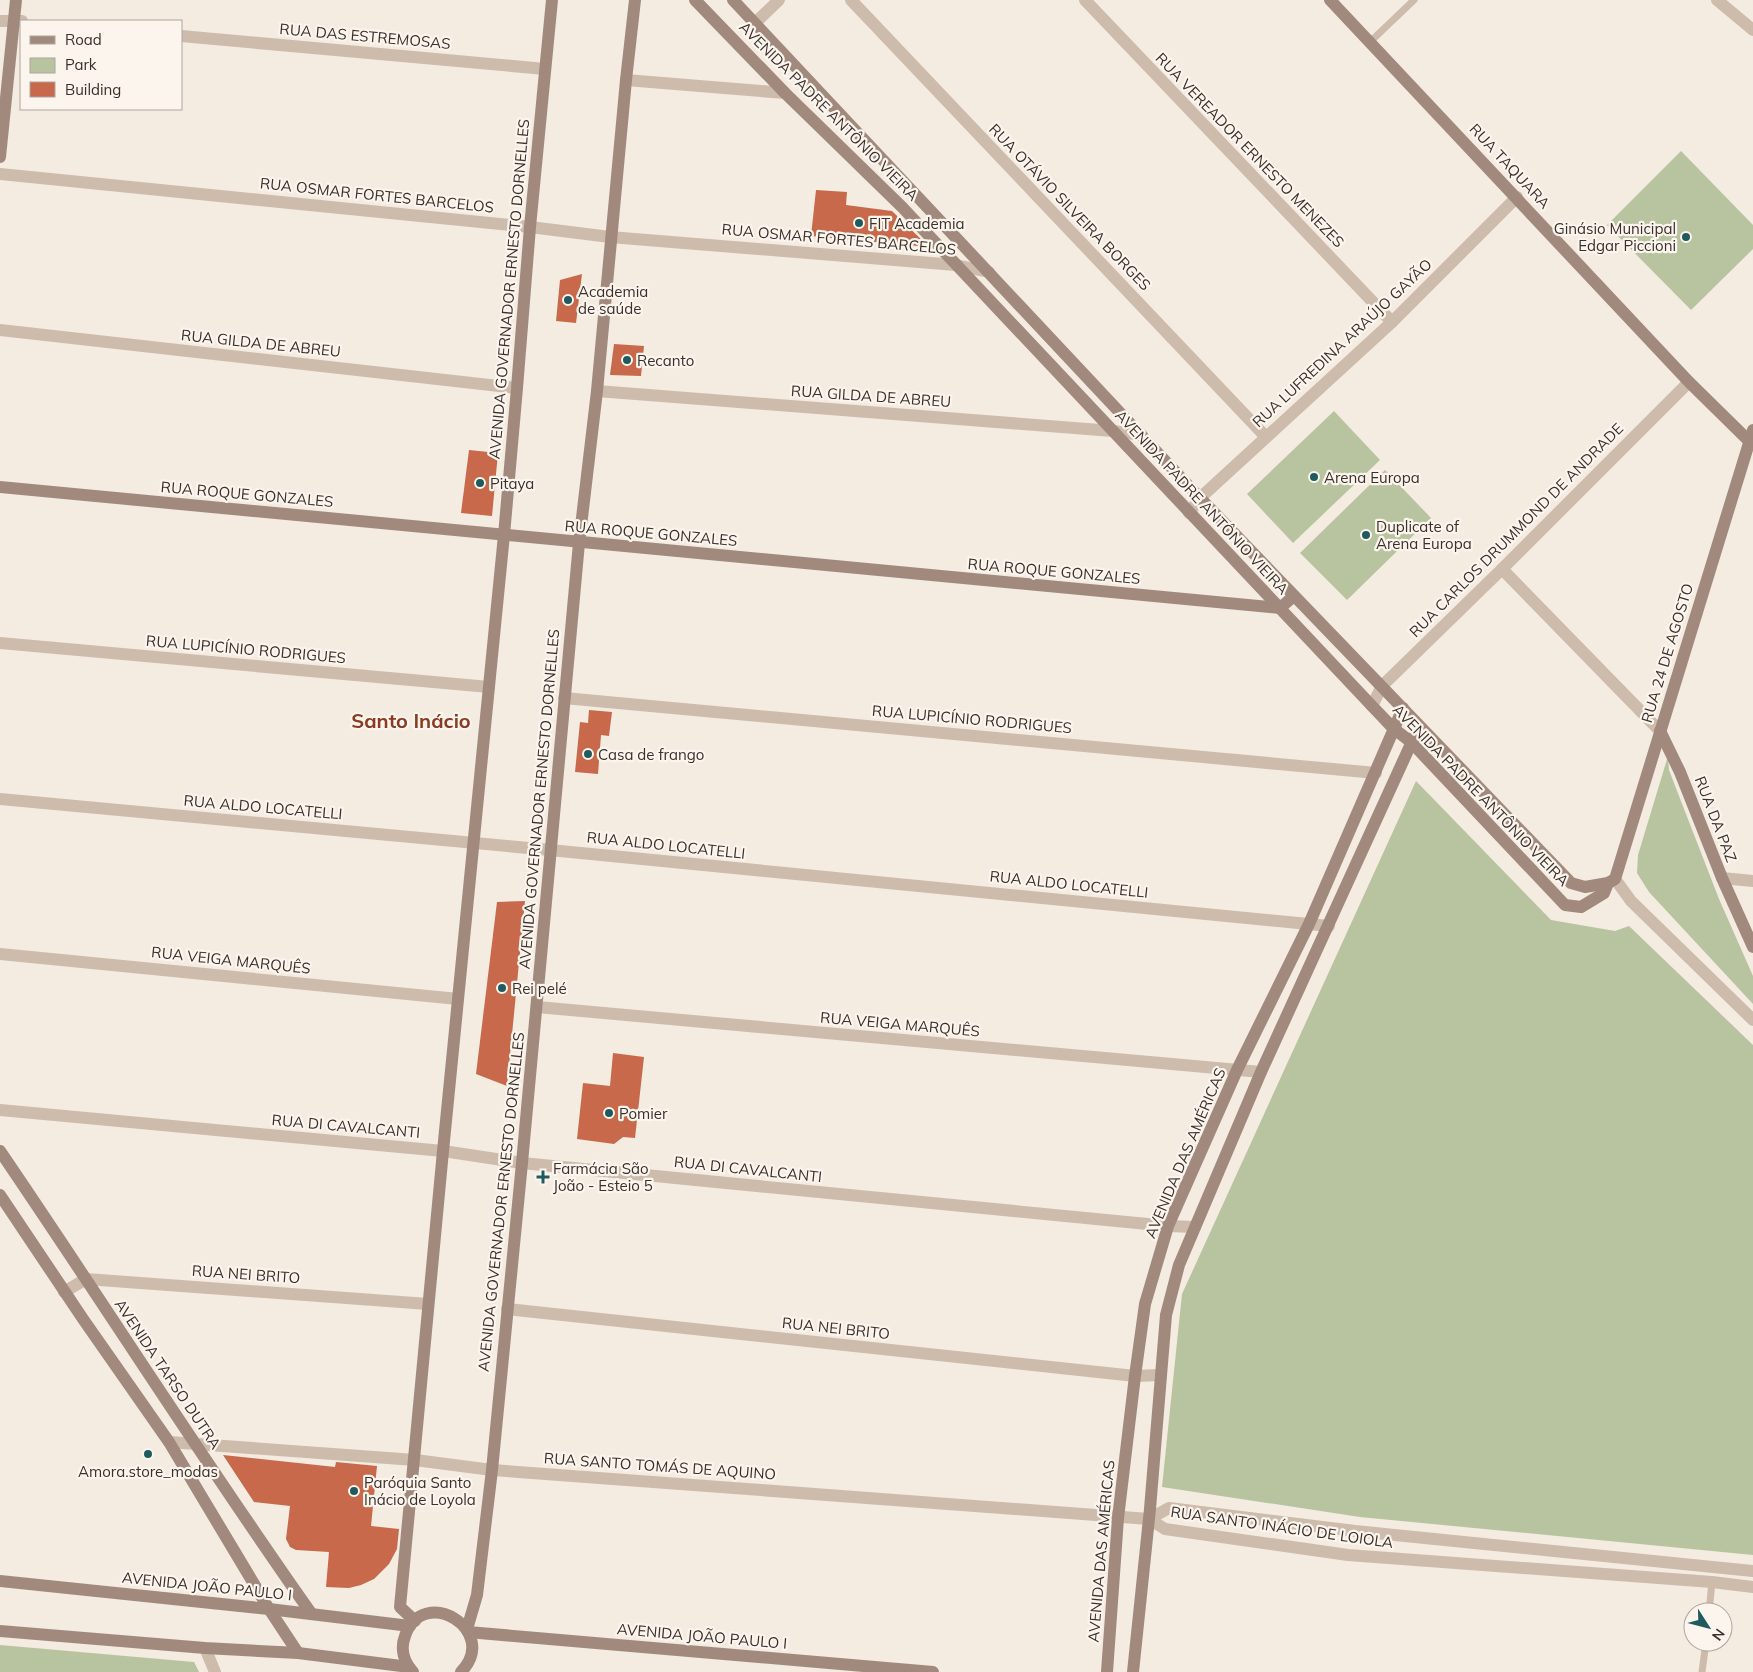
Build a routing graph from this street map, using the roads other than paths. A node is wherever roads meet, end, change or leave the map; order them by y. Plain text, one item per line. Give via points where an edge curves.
1 (16, 0) edge
2 (552, 0) edge
3 (635, 0) edge
4 (695, 0) edge
5 (732, 0) edge
6 (779, 0) edge
7 (851, 0) edge
8 (1084, 0) edge
9 (1330, 0) edge
10 (1414, 0) edge
11 (1717, 0) edge
12 (0, 21) edge
13 (18, 21) edge
14 (754, 24) junction
15 (1753, 30) edge
16 (182, 36) edge
17 (1370, 42) junction
18 (545, 69) junction
19 (626, 80) junction
20 (785, 93) junction
21 (0, 156) edge
22 (0, 174) edge
23 (1517, 197) junction
24 (530, 227) junction
25 (610, 237) junction
26 (956, 265) junction
27 (989, 272) junction
28 (1392, 322) junction
29 (0, 330) edge
30 (1689, 382) junction
31 (518, 388) junction
32 (597, 391) junction
33 (1113, 431) junction
34 (1142, 435) junction
35 (1751, 436) edge
36 (1266, 437) junction
37 (0, 487) edge
38 (1200, 498) junction
39 (1190, 513) junction
40 (504, 535) junction
41 (579, 543) junction
42 (1502, 569) junction
43 (1294, 596) junction
44 (1280, 608) junction
45 (0, 643) edge
46 (1382, 686) junction
47 (488, 688) junction
48 (564, 698) junction
49 (1372, 706) junction
50 (1403, 708) junction
51 (1420, 726) junction
52 (1393, 728) junction
53 (1660, 731) junction
54 (1411, 742) junction
55 (1376, 773) junction
56 (0, 799) edge
57 (473, 843) junction
58 (550, 850) junction
59 (1722, 878) junction
60 (1612, 881) junction
61 (1753, 881) edge
62 (1309, 924) junction
63 (1329, 926) junction
64 (1753, 947) edge
65 (0, 954) edge
66 (458, 999) junction
67 (537, 1007) junction
68 (1753, 1020) edge
69 (1237, 1070) junction
70 (1261, 1072) junction
71 (0, 1110) edge
72 (0, 1151) edge
73 (443, 1151) junction
74 (522, 1163) junction
75 (0, 1196) edge
76 (1168, 1226) junction
77 (1195, 1227) junction
78 (86, 1279) junction
79 (64, 1292) junction
80 (428, 1304) junction
81 (507, 1309) junction
82 (1161, 1375) junction
83 (1135, 1376) junction
84 (168, 1442) junction
85 (194, 1443) junction
86 (415, 1460) junction
87 (492, 1470) junction
88 (1118, 1518) junction
89 (1149, 1519) junction
90 (1753, 1571) edge
91 (0, 1581) edge
92 (1712, 1582) junction
93 (1753, 1587) edge
94 (1710, 1602) edge
95 (269, 1608) junction
96 (311, 1613) junction
97 (412, 1623) junction
98 (467, 1630) junction
99 (0, 1631) edge
100 (205, 1648) junction
101 (1705, 1652) edge
102 (298, 1653) junction
103 (411, 1670) edge
104 (215, 1672) edge
105 (461, 1672) edge
106 (934, 1672) edge
107 (1107, 1672) edge
108 (1133, 1672) edge
109 (1702, 1672) edge

1 - 13 main road
2 - 18 main road, AVENIDA GOVERNADOR ERNESTO DORNELLES
3 - 19 main road, AVENIDA GOVERNADOR ERNESTO DORNELLES
4 - 20 main road, AVENIDA PADRE ANTÔNIO VIEIRA
5 - 14 main road, AVENIDA PADRE ANTÔNIO VIEIRA
6 - 14 street
7 - 36 street, RUA OTÁVIO SILVEIRA BORGES
8 - 28 street, RUA VEREADOR ERNESTO MENEZES
9 - 17 main road, RUA TAQUARA
10 - 17 lane
11 - 15 street
12 - 13 street
13 - 21 main road
14 - 27 main road, AVENIDA PADRE ANTÔNIO VIEIRA
16 - 18 street, RUA DAS ESTREMOSAS
17 - 23 main road, RUA TAQUARA
18 - 24 main road, AVENIDA GOVERNADOR ERNESTO DORNELLES
19 - 20 street
19 - 25 main road, AVENIDA GOVERNADOR ERNESTO DORNELLES
20 - 26 main road, AVENIDA PADRE ANTÔNIO VIEIRA via 902,207
22 - 24 street, RUA OSMAR FORTES BARCELOS
23 - 28 street, RUA LUFREDINA ARAÚJO GAYÃO
23 - 30 main road, RUA TAQUARA
24 - 25 street, RUA OSMAR FORTES BARCELOS
24 - 31 main road, AVENIDA GOVERNADOR ERNESTO DORNELLES
25 - 26 street, RUA OSMAR FORTES BARCELOS
25 - 32 main road, AVENIDA GOVERNADOR ERNESTO DORNELLES
26 - 27 street, RUA OSMAR FORTES BARCELOS
26 - 33 main road, AVENIDA PADRE ANTÔNIO VIEIRA
27 - 34 main road, AVENIDA PADRE ANTÔNIO VIEIRA
28 - 36 street, RUA LUFREDINA ARAÚJO GAYÃO
29 - 31 street, RUA GILDA DE ABREU
30 - 35 main road, RUA TAQUARA
30 - 42 street, RUA CARLOS DRUMMOND DE ANDRADE
31 - 40 main road, AVENIDA GOVERNADOR ERNESTO DORNELLES
32 - 33 street, RUA GILDA DE ABREU
32 - 41 main road, AVENIDA GOVERNADOR ERNESTO DORNELLES
33 - 34 street, RUA GILDA DE ABREU
33 - 39 main road, AVENIDA PADRE ANTÔNIO VIEIRA
34 - 38 main road, AVENIDA PADRE ANTÔNIO VIEIRA
35 - 53 main road, RUA 24 DE AGOSTO
36 - 38 street, RUA LUFREDINA ARAÚJO GAYÃO
37 - 40 main road, RUA ROQUE GONZALES
38 - 39 street, RUA LUFREDINA ARAÚJO GAYÃO
38 - 43 main road, AVENIDA PADRE ANTÔNIO VIEIRA
39 - 44 main road, AVENIDA PADRE ANTÔNIO VIEIRA
40 - 41 main road, RUA ROQUE GONZALES
40 - 47 main road, AVENIDA GOVERNADOR ERNESTO DORNELLES
41 - 44 main road, RUA ROQUE GONZALES
41 - 48 main road, AVENIDA GOVERNADOR ERNESTO DORNELLES
42 - 46 street, RUA CARLOS DRUMMOND DE ANDRADE
42 - 53 street
43 - 44 main road
43 - 46 main road, AVENIDA PADRE ANTÔNIO VIEIRA
44 - 49 main road, AVENIDA PADRE ANTÔNIO VIEIRA
45 - 47 street, RUA LUPICÍNIO RODRIGUES
46 - 49 street, RUA CARLOS DRUMMOND DE ANDRADE
46 - 50 main road, AVENIDA PADRE ANTÔNIO VIEIRA
47 - 57 main road, AVENIDA GOVERNADOR ERNESTO DORNELLES
48 - 55 street, RUA LUPICÍNIO RODRIGUES
48 - 58 main road, AVENIDA GOVERNADOR ERNESTO DORNELLES
49 - 52 main road, AVENIDA PADRE ANTÔNIO VIEIRA
50 - 51 main road, AVENIDA PADRE ANTÔNIO VIEIRA
50 - 52 main road, AVENIDA DAS AMÉRICAS
51 - 54 main road
51 - 60 main road, AVENIDA PADRE ANTÔNIO VIEIRA via 1571,883 1585,886
52 - 54 main road, AVENIDA PADRE ANTÔNIO VIEIRA
52 - 55 main road, AVENIDA DAS AMÉRICAS
53 - 59 main road, RUA DA PAZ
53 - 60 main road, RUA 24 DE AGOSTO
54 - 60 main road, AVENIDA PADRE ANTÔNIO VIEIRA via 1565,905 1581,907 1604,893
54 - 63 main road
55 - 62 main road, AVENIDA DAS AMÉRICAS
56 - 57 street, RUA ALDO LOCATELLI
57 - 58 street, RUA ALDO LOCATELLI
57 - 66 main road, AVENIDA GOVERNADOR ERNESTO DORNELLES
58 - 62 street, RUA ALDO LOCATELLI
58 - 67 main road, AVENIDA GOVERNADOR ERNESTO DORNELLES
59 - 61 street
59 - 64 main road, RUA DA PAZ
60 - 68 street
62 - 63 street, RUA ALDO LOCATELLI
62 - 69 main road, AVENIDA DAS AMÉRICAS
63 - 70 main road
65 - 66 street, RUA VEIGA MARQUÊS
66 - 73 main road, AVENIDA GOVERNADOR ERNESTO DORNELLES
67 - 69 street, RUA VEIGA MARQUÊS
67 - 74 main road, AVENIDA GOVERNADOR ERNESTO DORNELLES
69 - 70 street, RUA VEIGA MARQUÊS
69 - 76 main road, AVENIDA DAS AMÉRICAS
70 - 77 main road
71 - 73 street, RUA DI CAVALCANTI
72 - 78 main road, AVENIDA TARSO DUTRA
73 - 74 street, RUA DI CAVALCANTI
73 - 80 main road, AVENIDA GOVERNADOR ERNESTO DORNELLES
74 - 76 street, RUA DI CAVALCANTI
74 - 81 main road, AVENIDA GOVERNADOR ERNESTO DORNELLES
75 - 79 main road
76 - 77 street, RUA DI CAVALCANTI
76 - 83 main road, AVENIDA DAS AMÉRICAS via 1145,1304
77 - 82 main road via 1166,1316
78 - 79 street
78 - 80 street, RUA NEI BRITO
78 - 85 main road, AVENIDA TARSO DUTRA
79 - 84 main road
80 - 86 main road, AVENIDA GOVERNADOR ERNESTO DORNELLES
81 - 83 street, RUA NEI BRITO
81 - 87 main road, AVENIDA GOVERNADOR ERNESTO DORNELLES
82 - 83 street, RUA NEI BRITO
82 - 89 main road
83 - 88 main road, AVENIDA DAS AMÉRICAS
84 - 85 street, RUA SANTO TOMÁS DE AQUINO
84 - 95 main road
85 - 86 street, RUA SANTO TOMÁS DE AQUINO
85 - 96 main road, AVENIDA TARSO DUTRA
86 - 87 street, RUA SANTO TOMÁS DE AQUINO
86 - 97 main road, AVENIDA GOVERNADOR ERNESTO DORNELLES via 400,1607
87 - 88 street, RUA SANTO TOMÁS DE AQUINO
87 - 98 main road, AVENIDA GOVERNADOR ERNESTO DORNELLES via 477,1595
88 - 89 street, RUA SANTO TOMÁS DE AQUINO
88 - 107 main road, AVENIDA DAS AMÉRICAS
89 - 90 street, RUA SANTO INÁCIO DE LOIOLA via 1169,1508 1355,1531
89 - 92 street, RUA SANTO INÁCIO DE LOIOLA via 1165,1529 1348,1555
89 - 108 main road
91 - 95 main road, AVENIDA JOÃO PAULO I
92 - 93 street, RUA SANTO INÁCIO DE LOIOLA
92 - 94 lane
95 - 96 main road, AVENIDA JOÃO PAULO I
95 - 102 main road
96 - 97 main road, AVENIDA JOÃO PAULO I
97 - 98 main road via 428,1614 442,1613 460,1621
97 - 103 main road via 403,1642 404,1659
98 - 105 main road via 472,1650
98 - 106 main road, AVENIDA JOÃO PAULO I
99 - 100 main road
100 - 102 main road
100 - 104 street
101 - 109 lane
102 - 103 main road

